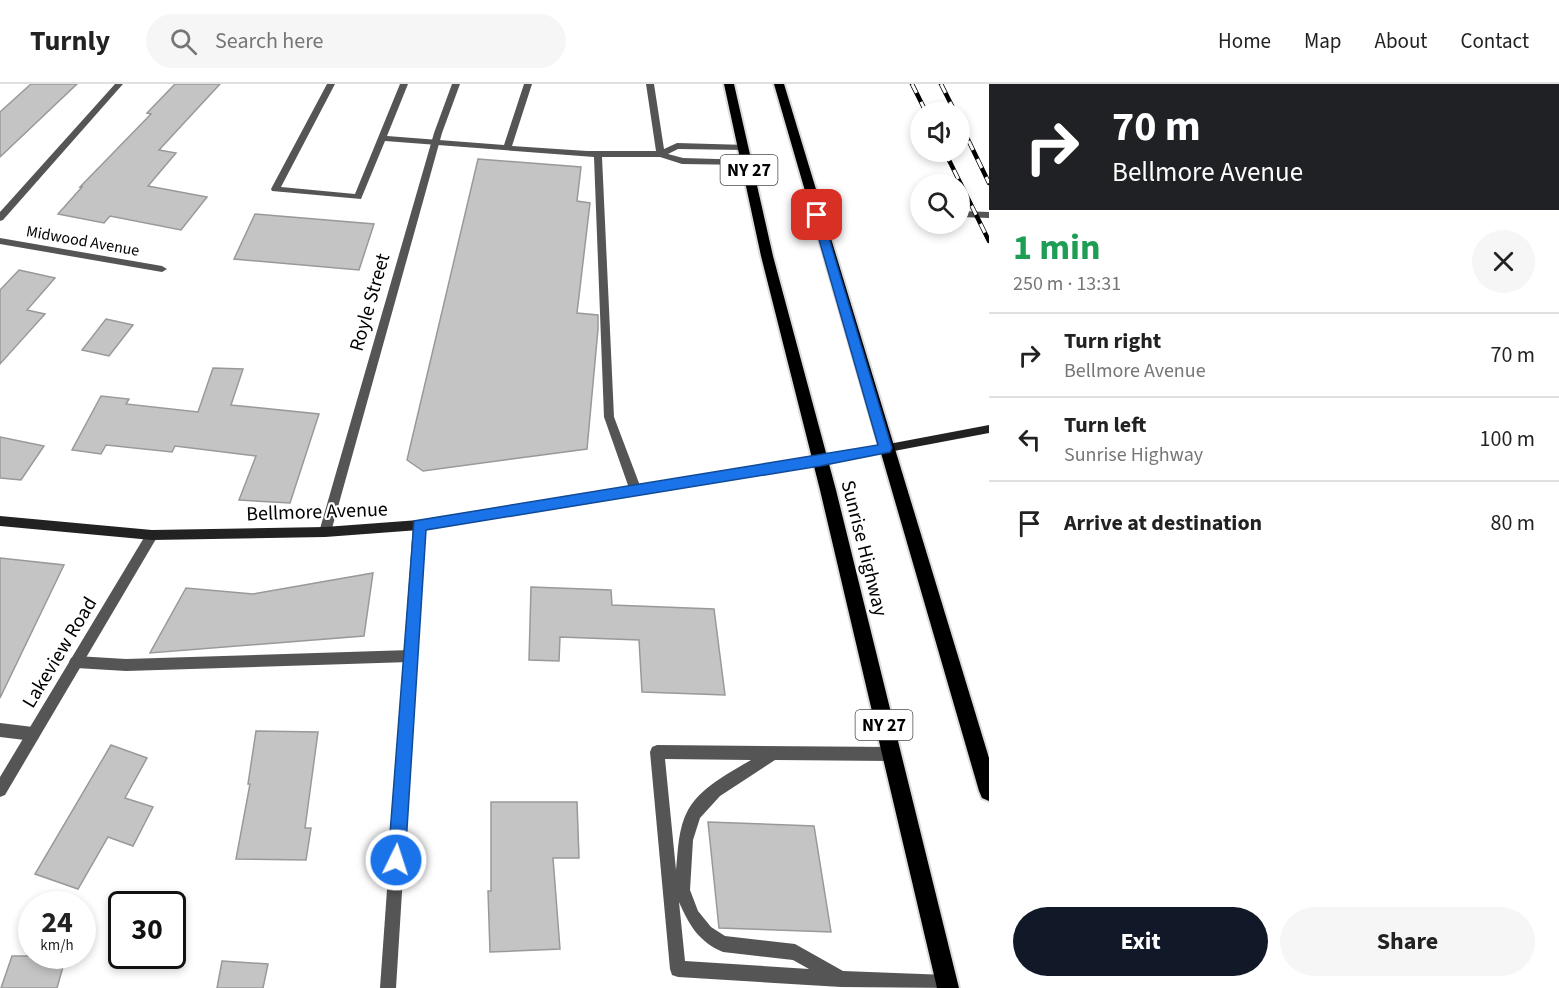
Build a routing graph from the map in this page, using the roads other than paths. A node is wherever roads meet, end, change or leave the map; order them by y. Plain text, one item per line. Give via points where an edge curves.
1 (119, 84) edge
2 (331, 84) edge
3 (404, 84) edge
4 (456, 84) edge
5 (528, 84) edge
6 (650, 84) edge
7 (729, 84) edge
8 (779, 84) edge
9 (382, 138) junction
10 (436, 142) junction
11 (744, 147) junction
12 (507, 148) junction
13 (598, 154) junction
14 (661, 154) junction
15 (748, 162) junction
16 (970, 214) edge
17 (989, 214) edge
18 (0, 218) edge
19 (0, 241) edge
20 (162, 269) dead end
21 (989, 429) edge
22 (886, 448) junction
23 (820, 461) junction
24 (636, 490) junction
25 (0, 521) edge
26 (419, 525) junction
27 (325, 532) junction
28 (152, 535) junction
29 (410, 656) junction
30 (76, 662) junction
31 (0, 730) edge
32 (33, 734) junction
33 (773, 753) junction
34 (892, 754) junction
35 (0, 790) edge
36 (989, 791) edge
37 (841, 979) junction
38 (948, 985) edge
39 (388, 988) edge

1 - 18 street
2 - 9 street via 275,189 358,197
3 - 9 street
4 - 10 street, Royle Street
5 - 12 street
6 - 14 street
7 - 11 highway, Sunrise Highway / NY 27
8 - 22 highway, NY 27
9 - 10 street
10 - 12 street
10 - 27 street, Royle Street
11 - 14 street via 677,146
11 - 15 highway, Sunrise Highway / NY 27
12 - 13 street
13 - 14 street
13 - 24 street via 609,417
14 - 15 street via 682,161
15 - 23 highway, Sunrise Highway / NY 27 via 767,256
16 - 17 street
19 - 20 street, Midwood Avenue
21 - 22 main road, Bellmore Avenue
22 - 23 main road, Bellmore Avenue
22 - 36 highway, NY 27
23 - 24 main road, Bellmore Avenue
23 - 34 highway, Sunrise Highway / NY 27
24 - 26 main road, Bellmore Avenue
25 - 28 main road, Bellmore Avenue
26 - 27 main road, Bellmore Avenue
26 - 29 street
27 - 28 main road, Bellmore Avenue
28 - 30 street, Lakeview Road
29 - 30 street via 126,666
29 - 39 street
30 - 32 street, Lakeview Road
31 - 32 street
32 - 35 street, Lakeview Road
33 - 34 street
33 - 37 street via 715,791 694,814 686,840 682,890 705,933 723,944 795,952
33 - 37 street via 657,752 678,969
34 - 38 highway, Sunrise Highway / NY 27
37 - 38 street

